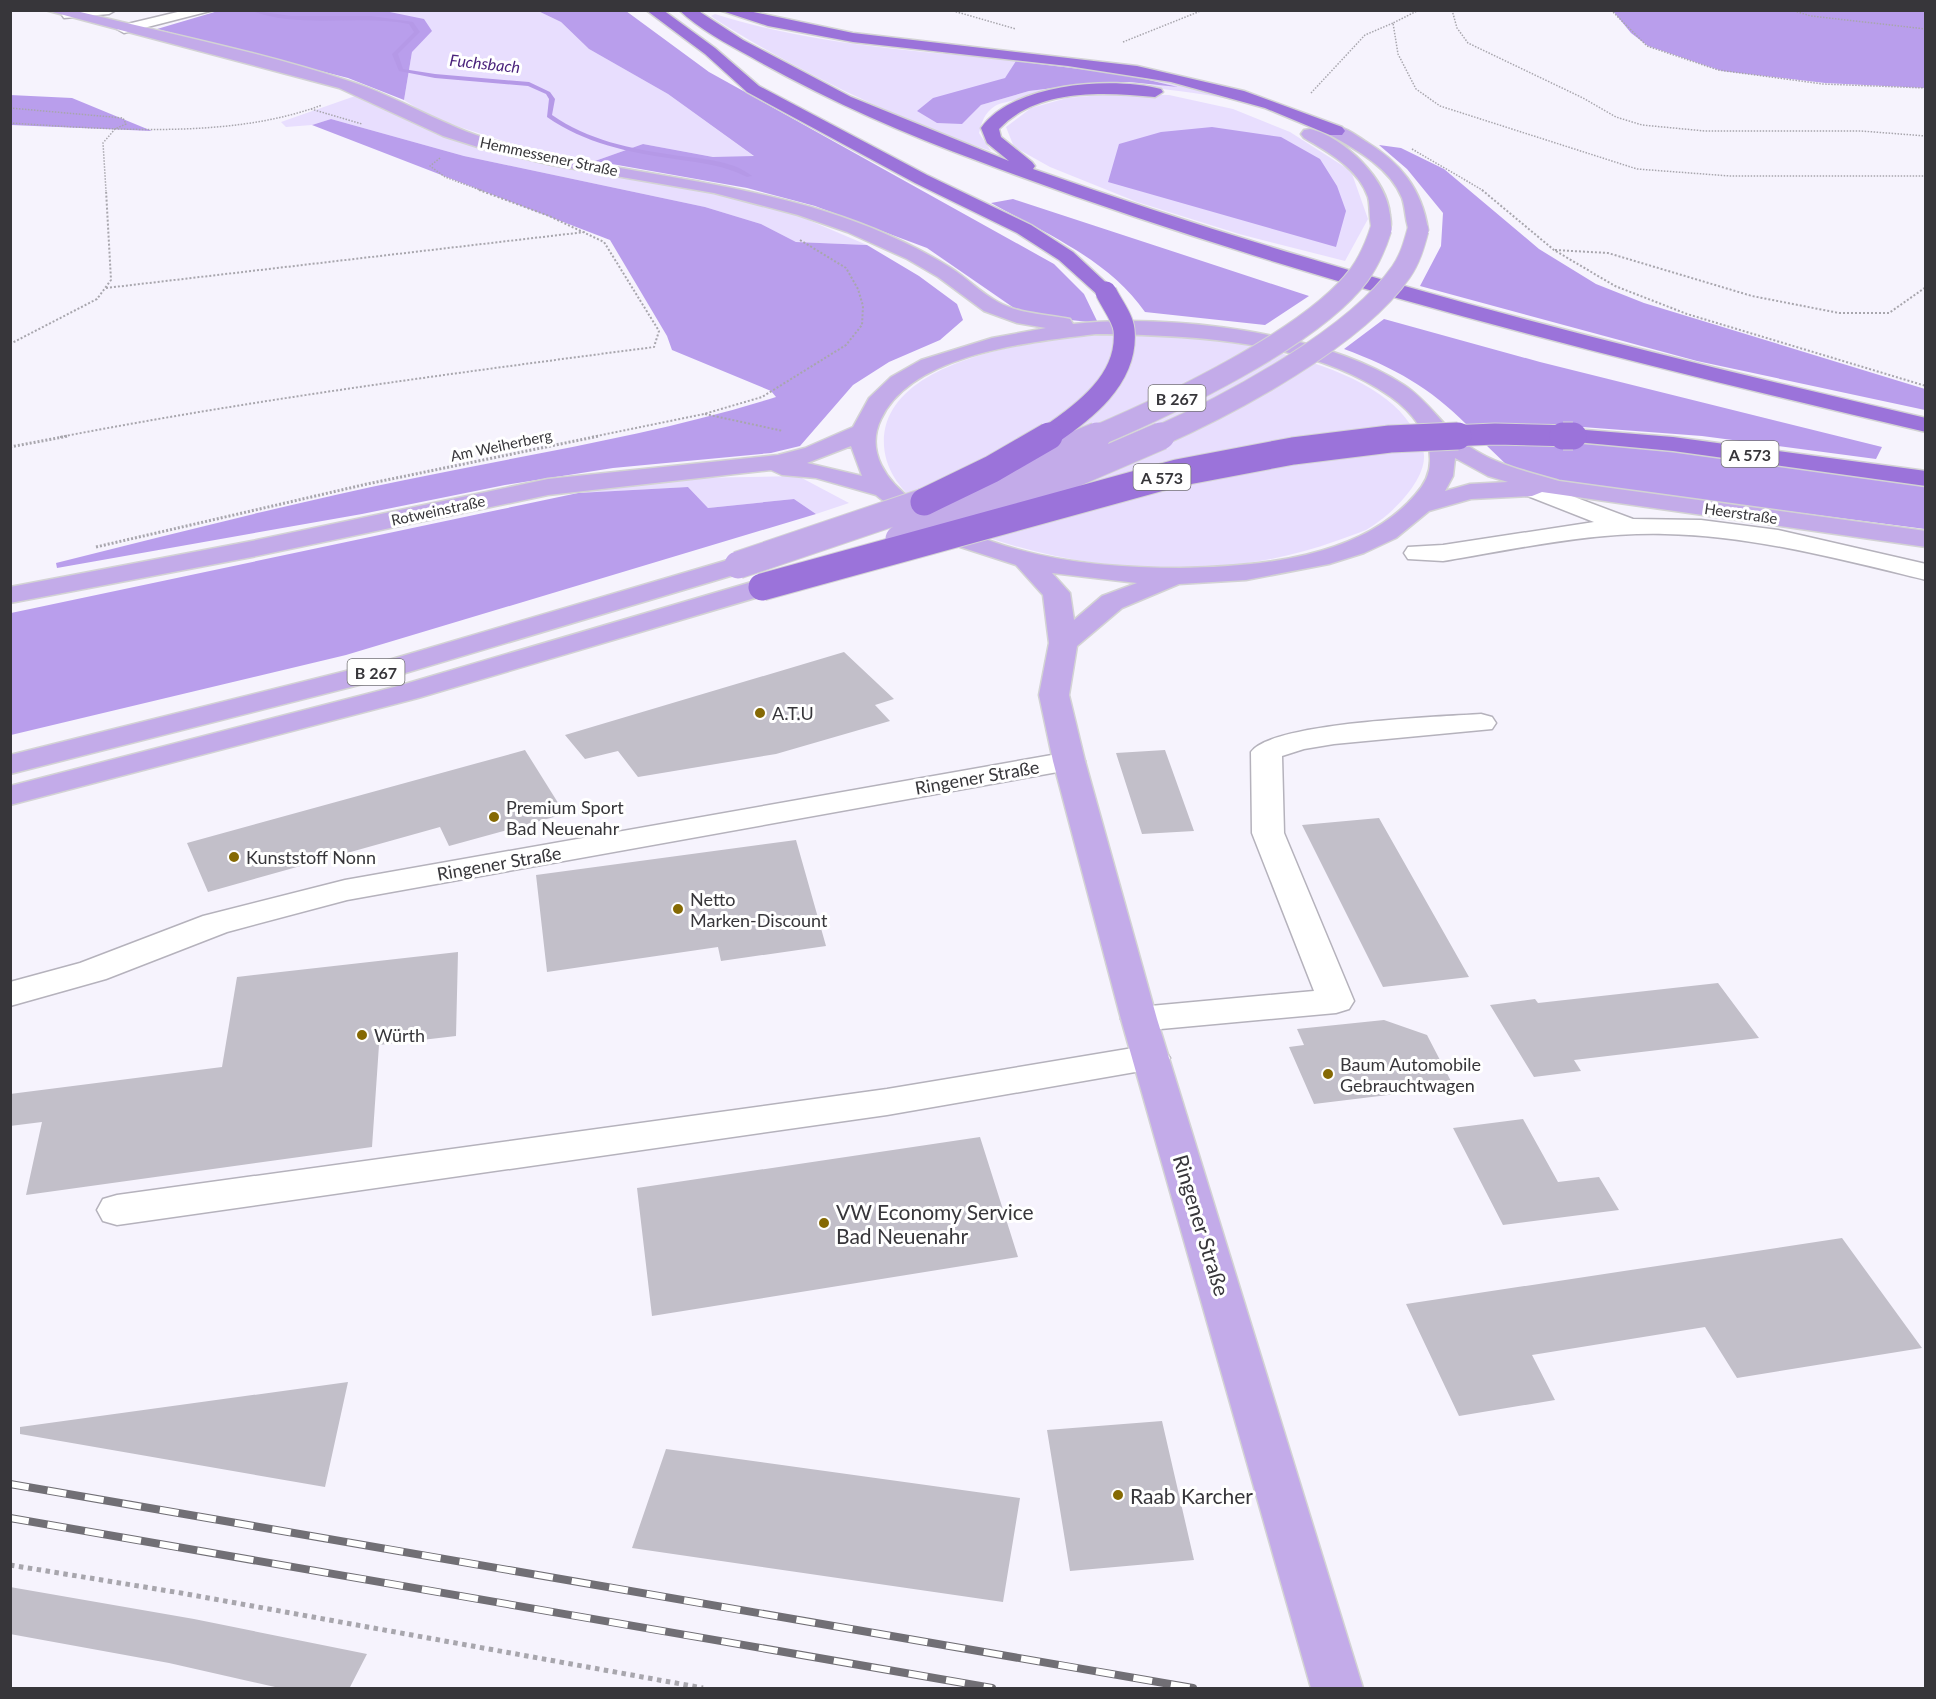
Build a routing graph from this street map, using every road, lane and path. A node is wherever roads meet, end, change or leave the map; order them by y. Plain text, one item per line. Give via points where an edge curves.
1 (52, 10) edge
2 (109, 10) edge
3 (207, 10) edge
4 (653, 10) edge
5 (686, 10) edge
6 (726, 10) edge
7 (950, 10) edge
8 (1203, 10) edge
9 (1419, 10) edge
10 (1452, 10) edge
11 (1611, 10) edge
12 (1791, 10) edge
13 (69, 15) junction
14 (1393, 23) junction
15 (124, 29) junction
16 (1926, 29) edge
17 (1019, 30) dead end
18 (1119, 44) dead end
19 (710, 51) junction
20 (1926, 88) edge
21 (1311, 93) dead end
22 (10, 108) edge
23 (311, 109) dead end
24 (10, 123) edge
25 (115, 129) junction
26 (1336, 130) joint
27 (1311, 134) joint
28 (1926, 136) edge
29 (1407, 147) dead end
30 (442, 157) dead end
31 (969, 171) dead end
32 (1926, 177) edge
33 (1044, 180) junction
34 (585, 232) junction
35 (801, 240) dead end
36 (1554, 250) junction
37 (1214, 258) dead end
38 (1926, 287) edge
39 (106, 288) junction
40 (992, 308) junction
41 (1096, 328) junction
42 (10, 344) edge
43 (972, 349) junction
44 (1926, 386) edge
45 (705, 414) junction
46 (1431, 422) junction
47 (1926, 425) edge
48 (864, 431) junction
49 (790, 432) dead end
50 (1926, 444) edge
51 (10, 447) edge
52 (738, 467) junction
53 (1926, 479) edge
54 (1529, 488) junction
55 (1557, 488) junction
56 (883, 489) junction
57 (924, 502) junction
58 (1424, 505) junction
59 (1628, 527) junction
60 (1795, 531) junction
61 (1926, 539) edge
62 (91, 548) dead end
63 (1417, 553) dead end
64 (1024, 558) junction
65 (1926, 572) edge
66 (1180, 576) junction
67 (762, 587) junction
68 (10, 595) edge
69 (1063, 643) junction
70 (1480, 723) dead end
71 (1069, 761) junction
72 (10, 765) edge
73 (114, 770) junction
74 (10, 796) edge
75 (10, 801) edge
76 (10, 994) edge
77 (1140, 1019) junction
78 (1151, 1058) junction
79 (117, 1210) dead end
80 (10, 1565) edge
81 (703, 1689) edge
82 (1337, 1689) edge

1 - 13 main road, Hemmessener Straße
2 - 13 street
3 - 15 street
4 - 19 highway
5 - 33 highway via 799,80
6 - 26 highway via 837,36 1168,76 1266,102
7 - 17 path
8 - 18 path
9 - 14 path
10 - 28 path via 1457,28 1468,43 1616,117 1642,125 1705,131 1861,131
11 - 20 path via 1647,46 1718,70 1823,84
12 - 16 path via 1811,16
13 - 15 main road, Hemmessener Straße
14 - 21 path via 1365,35
14 - 32 path via 1398,54 1416,89 1440,106 1637,169 1740,176
15 - 40 main road, Hemmessener Straße via 345,85 449,132 490,145 552,160 715,188 805,211 914,255
19 - 31 highway via 773,86
19 - 57 highway, bridge via 753,89 1024,229 1066,256 1106,292 1123,317 1127,340 1124,359 1113,380 1092,403 1061,428
22 - 25 path via 123,118 126,124
23 - 25 path via 279,119 237,124
24 - 25 path
25 - 39 path via 103,143 111,280
26 - 67 main road, B 267, bridge via 1387,163 1409,190 1418,214 1413,250 1402,272 1360,315 1294,363 1145,442 950,521
27 - 33 highway via 1282,120 1211,98 1152,91 1064,94 1015,107 996,118 990,128 1001,147
27 - 57 main road, B 267, bridge via 1344,155 1367,178 1380,203 1381,229 1375,248 1348,287 1256,355 1167,404 1035,462
29 - 36 path via 1449,168 1498,201
30 - 34 path via 430,166 445,177
33 - 47 highway via 1239,246 1415,298 1615,351
34 - 39 path
34 - 51 path via 604,242 659,331 654,346 372,384 159,418
35 - 45 path, Am Weiherberg via 846,268 863,306 862,325 846,345 780,387 762,397
36 - 38 path via 1608,253 1752,296 1839,313 1889,312
36 - 44 path via 1615,286 1687,314
37 - 50 highway via 1461,330
39 - 42 path via 97,299
40 - 41 main road, Hemmessener Straße via 1025,318
40 - 43 main road via 987,328
41 - 43 main road
41 - 46 main road, Heerstraße via 1213,332 1322,356 1368,374 1405,397
43 - 48 main road via 939,361 896,387 872,411
45 - 49 path
45 - 62 path, Am Weiherberg via 367,484
46 - 55 main road, Heerstraße via 1461,452 1497,471
46 - 58 main road via 1443,450 1442,468 1441,477
48 - 52 main road, Rotweinstraße via 813,454
48 - 56 main road via 865,460
52 - 56 main road via 817,471
52 - 68 main road, Rotweinstraße via 548,487
53 - 67 highway, A 573, bridge via 1673,444 1573,436 1495,434 1390,439 1293,451 1188,471 1059,503
54 - 55 main road, Heerstraße
54 - 58 main road, Heerstraße via 1470,492
54 - 59 street
55 - 60 main road, Heerstraße
56 - 64 main road via 906,509 938,528
57 - 72 main road, B 267, bridge via 738,565 392,668
58 - 66 main road via 1395,528 1303,562 1244,572
59 - 60 street
59 - 63 street via 1443,553
60 - 61 main road, Heerstraße
60 - 65 street
64 - 66 main road via 1100,572
64 - 69 main road, Ringener Straße via 1056,593
66 - 69 main road via 1112,602
67 - 73 main road, B 267 via 408,692
69 - 71 main road, Ringener Straße via 1054,695
70 - 77 street via 1308,738 1274,746 1266,752 1268,833 1336,1001
71 - 76 street, Ringener Straße via 345,890 216,924 93,971
71 - 77 main road, Ringener Straße
73 - 74 main road, B 267
73 - 75 main road
77 - 78 main road, Ringener Straße
78 - 79 street via 887,1102
78 - 82 main road, Ringener Straße
80 - 81 path

